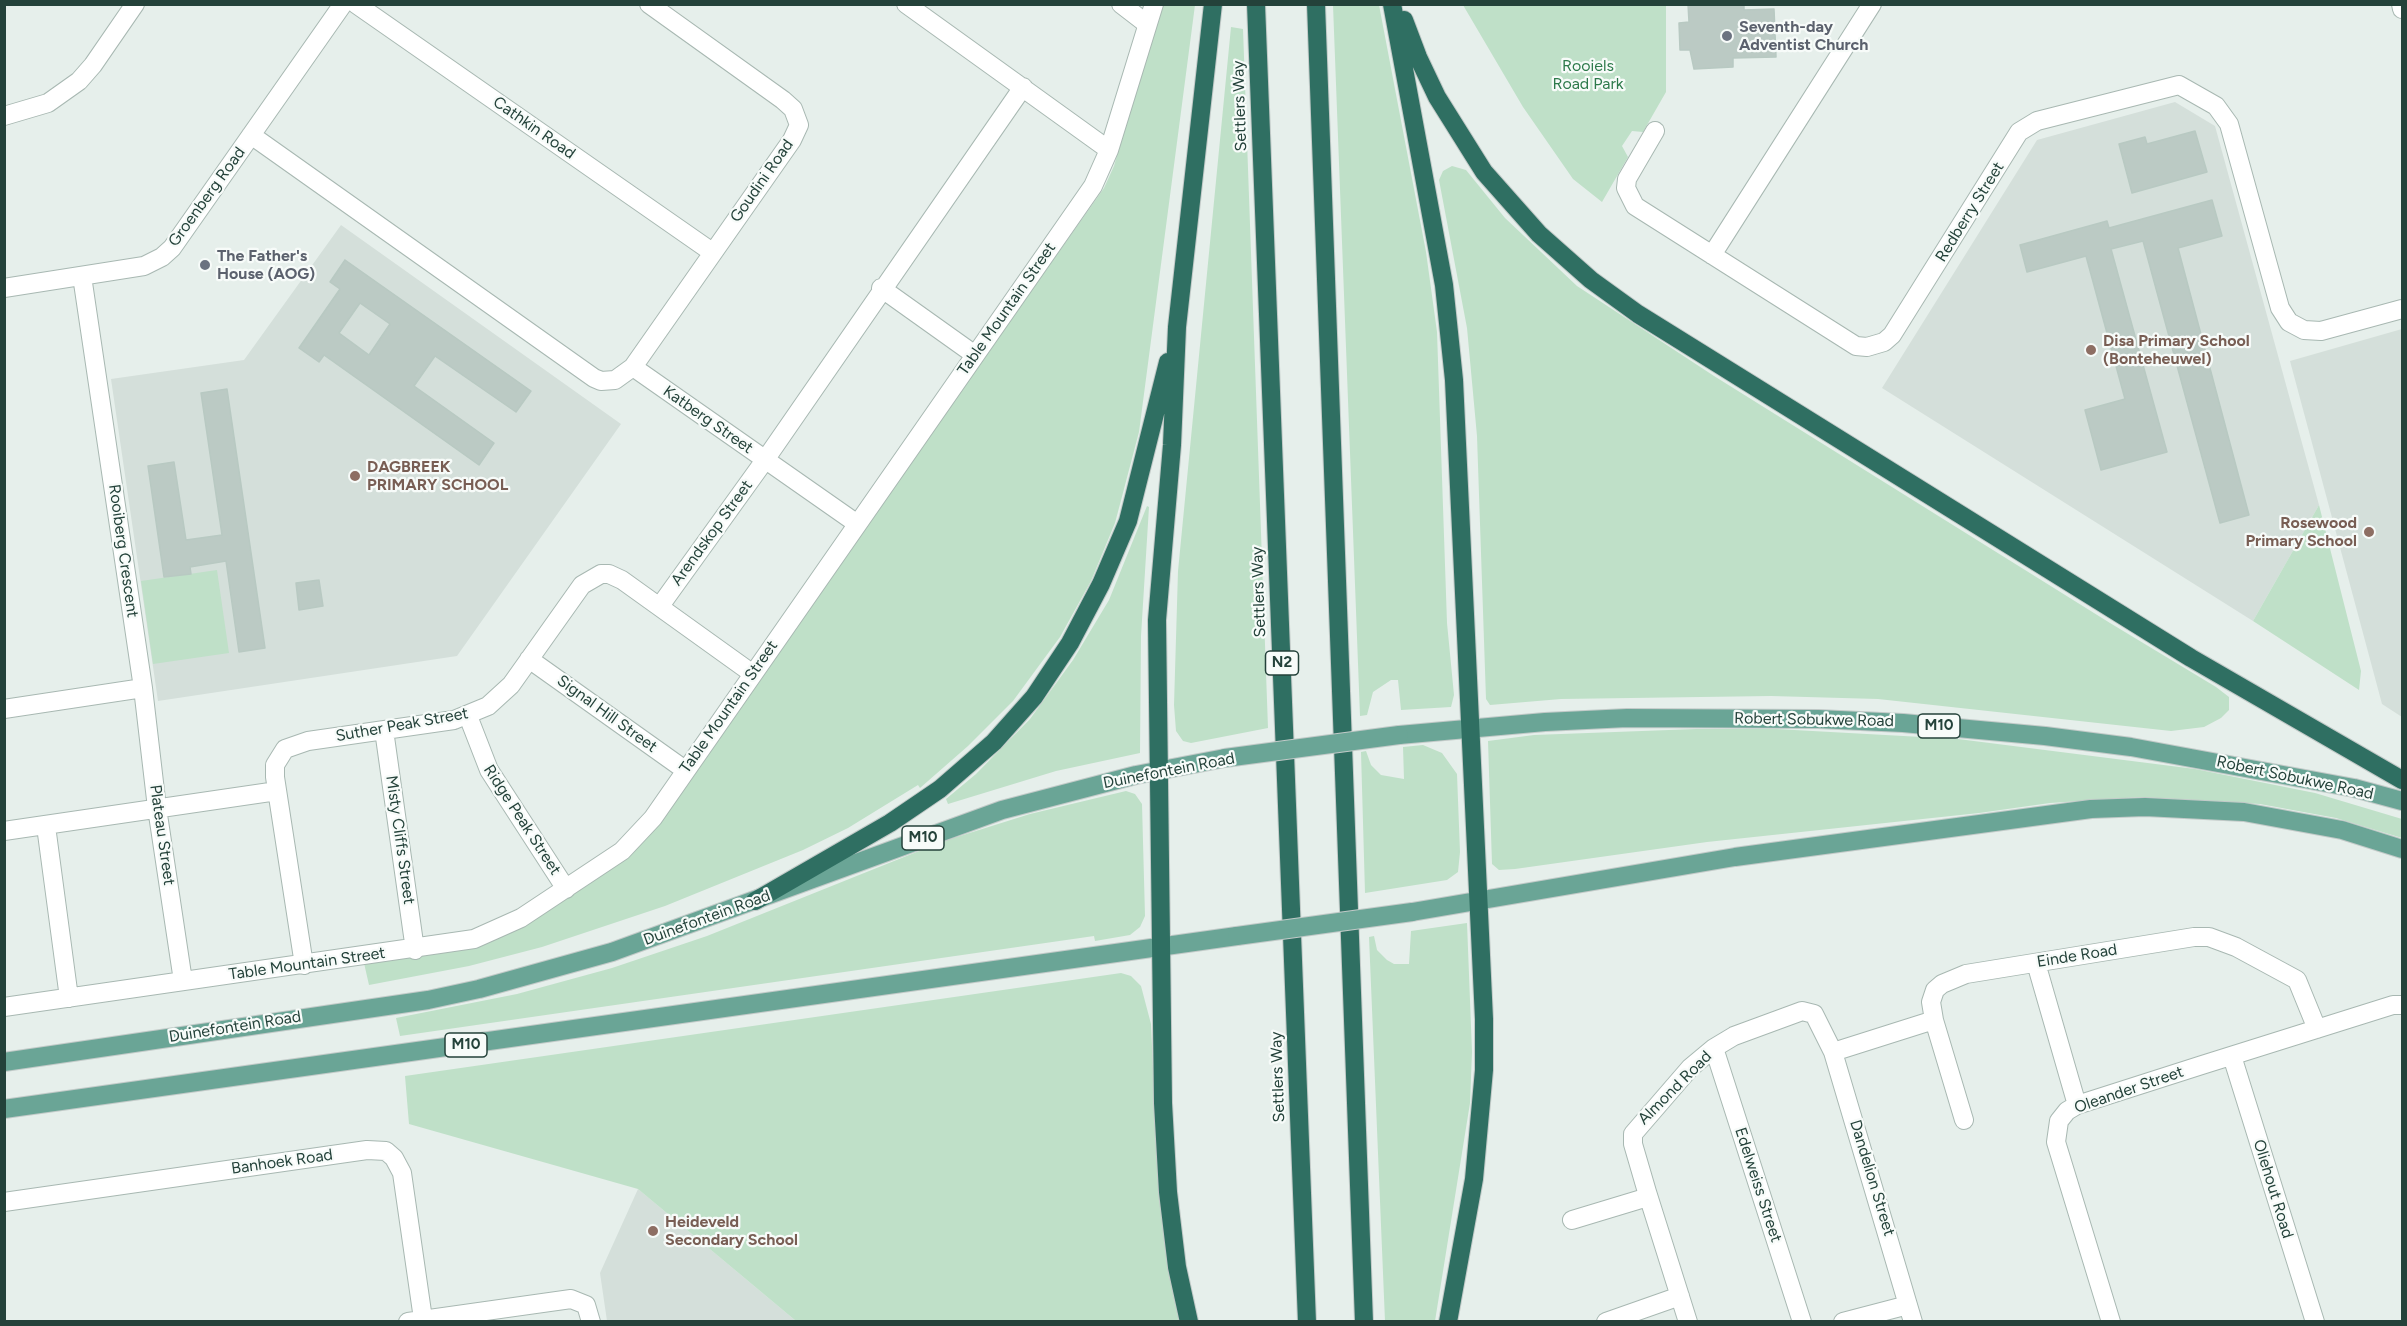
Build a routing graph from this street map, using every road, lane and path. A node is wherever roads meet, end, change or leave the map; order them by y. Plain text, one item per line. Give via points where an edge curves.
1 (135, 4) edge
2 (343, 4) edge
3 (356, 4) edge
4 (649, 4) edge
5 (906, 4) edge
6 (1121, 4) edge
7 (1154, 4) edge
8 (1213, 4) edge
9 (1256, 4) edge
10 (1316, 4) edge
11 (1392, 4) edge
12 (1398, 4) edge
13 (1872, 4) edge
14 (1148, 24) junction
15 (1023, 87) junction
16 (4, 116) edge
17 (1655, 131) dead end
18 (251, 135) junction
19 (1109, 150) junction
20 (712, 252) junction
21 (1712, 255) junction
22 (82, 276) junction
23 (4, 288) edge
24 (881, 288) junction
25 (2403, 309) edge
26 (1178, 327) junction
27 (975, 355) junction
28 (633, 367) junction
29 (765, 460) junction
30 (856, 524) junction
31 (660, 606) junction
32 (529, 659) junction
33 (753, 674) junction
34 (143, 688) junction
35 (4, 709) edge
36 (468, 716) junction
37 (1470, 728) junction
38 (384, 730) junction
39 (1398, 735) joint
40 (685, 770) junction
41 (1158, 771) junction
42 (2403, 780) edge
43 (277, 791) junction
44 (2403, 801) edge
45 (157, 808) junction
46 (45, 826) junction
47 (4, 831) edge
48 (2403, 849) edge
49 (566, 889) junction
50 (1477, 900) junction
51 (755, 901) junction
52 (1161, 946) junction
53 (415, 950) junction
54 (2036, 963) junction
55 (304, 965) junction
56 (183, 981) junction
57 (69, 998) junction
58 (2403, 1005) edge
59 (4, 1007) edge
60 (1802, 1011) joint
61 (1934, 1020) junction
62 (2317, 1029) junction
63 (1714, 1048) junction
64 (1833, 1052) junction
65 (2232, 1056) junction
66 (4, 1062) edge
67 (2077, 1105) junction
68 (4, 1109) edge
69 (1964, 1120) dead end
70 (1648, 1197) junction
71 (4, 1202) edge
72 (1572, 1220) dead end
73 (1680, 1296) junction
74 (1911, 1313) edge
75 (415, 1320) edge
76 (591, 1322) edge
77 (1189, 1322) edge
78 (1307, 1322) edge
79 (1364, 1322) edge
80 (1448, 1322) edge
81 (1606, 1322) edge
82 (1688, 1322) edge
83 (1802, 1322) edge
84 (1843, 1322) edge
85 (2111, 1322) edge
86 (2315, 1322) edge

1 - 16 street via 79,81 48,103
2 - 18 street, Groenberg Road
3 - 20 street, Cathkin Road
4 - 20 street, Goudini Road via 783,100 798,117 792,140
5 - 15 street
6 - 14 street
7 - 14 street, Table Mountain Street
8 - 26 highway
9 - 78 highway, Settlers Way / N2
10 - 79 highway
11 - 37 highway via 1446,309 1458,445
12 - 42 highway via 1437,97 1484,172 1539,234 1591,280 1648,320 2181,652
13 - 21 street
14 - 19 street, Table Mountain Street
15 - 19 street
15 - 24 street, Katberg Street
17 - 21 street, Redberry Street via 1627,179 1630,199
18 - 22 street, Groenberg Road via 162,257 144,266
18 - 28 street via 594,378 615,380
19 - 27 street, Table Mountain Street via 1093,186
20 - 28 street, Goudini Road
21 - 25 street, Redberry Street via 1856,346 1879,345 1897,327 2019,132 2037,121 2179,85 2216,106 2229,124 2280,308 2289,322 2304,330 2321,331
22 - 23 street, Groenberg Road
22 - 34 street, Rooiberg Crescent
24 - 27 street
24 - 29 street, Katberg Street
26 - 41 highway via 1157,620
26 - 51 highway via 1128,521 1096,594 1035,697 994,742 940,789 890,823
27 - 30 street, Table Mountain Street
28 - 29 street, Katberg Street
29 - 30 street
29 - 31 street, Arendskop Street
30 - 33 street, Table Mountain Street
31 - 32 street, Suther Peak Street via 616,576 595,576 582,585
31 - 33 street, Suther Peak Street
32 - 36 street, Suther Peak Street via 496,701
32 - 40 street, Signal Hill Street
33 - 40 street, Table Mountain Street
34 - 35 street
34 - 45 street, Plateau Street
36 - 38 street, Suther Peak Street
36 - 49 street, Ridge Peak Street via 489,770
37 - 39 main road, Robert Sobukwe Road / M10
37 - 44 main road, Robert Sobukwe Road / M10 via 1628,718 1903,723 2142,749
37 - 50 highway
38 - 43 street, Suther Peak Street via 308,741 285,749 275,765
38 - 53 street, Misty Cliffs Street
39 - 41 main road, Duinefontein Road / M10, bridge
40 - 49 street, Table Mountain Street via 639,836
41 - 51 main road, Duinefontein Road / M10 via 962,823
41 - 52 highway
43 - 45 street
43 - 55 street, Suther Peak Street
45 - 46 street
45 - 56 street, Plateau Street
46 - 47 street
46 - 57 street
48 - 50 main road, M10 via 2342,830 2244,812 2157,807 2091,809 1735,857
49 - 53 street, Table Mountain Street via 521,918 474,939
50 - 52 main road, M10, bridge
50 - 80 highway via 1484,1070 1474,1179
51 - 66 main road, Duinefontein Road / M10 via 612,952 428,1000
52 - 68 main road, M10
52 - 77 highway via 1168,1192 1177,1267
53 - 55 street, Table Mountain Street
54 - 61 street, Einde Road via 1966,974 1942,984 1931,1002
54 - 62 street, Einde Road via 2209,937 2297,980
54 - 67 street
55 - 56 street, Table Mountain Street
56 - 57 street, Table Mountain Street
57 - 59 street, Table Mountain Street
58 - 62 street, Oleander Street
60 - 63 street, Almond Road via 1734,1036
60 - 64 street, Dandelion Street via 1814,1014
61 - 64 street
61 - 69 street, Einde Road
62 - 65 street, Oleander Street
63 - 70 street, Almond Road via 1690,1068 1633,1134
63 - 83 street, Edelweiss Street
64 - 74 street, Dandelion Street
65 - 67 street, Oleander Street
65 - 86 street, Oliehout Road
67 - 85 street, Oleander Street via 2059,1121 2056,1142
70 - 72 street
70 - 73 street, Almond Road
71 - 75 street, Banhoek Road via 368,1150 386,1151 402,1173
73 - 81 street
73 - 82 street, Almond Road
74 - 84 street
75 - 76 street via 571,1299 586,1305

